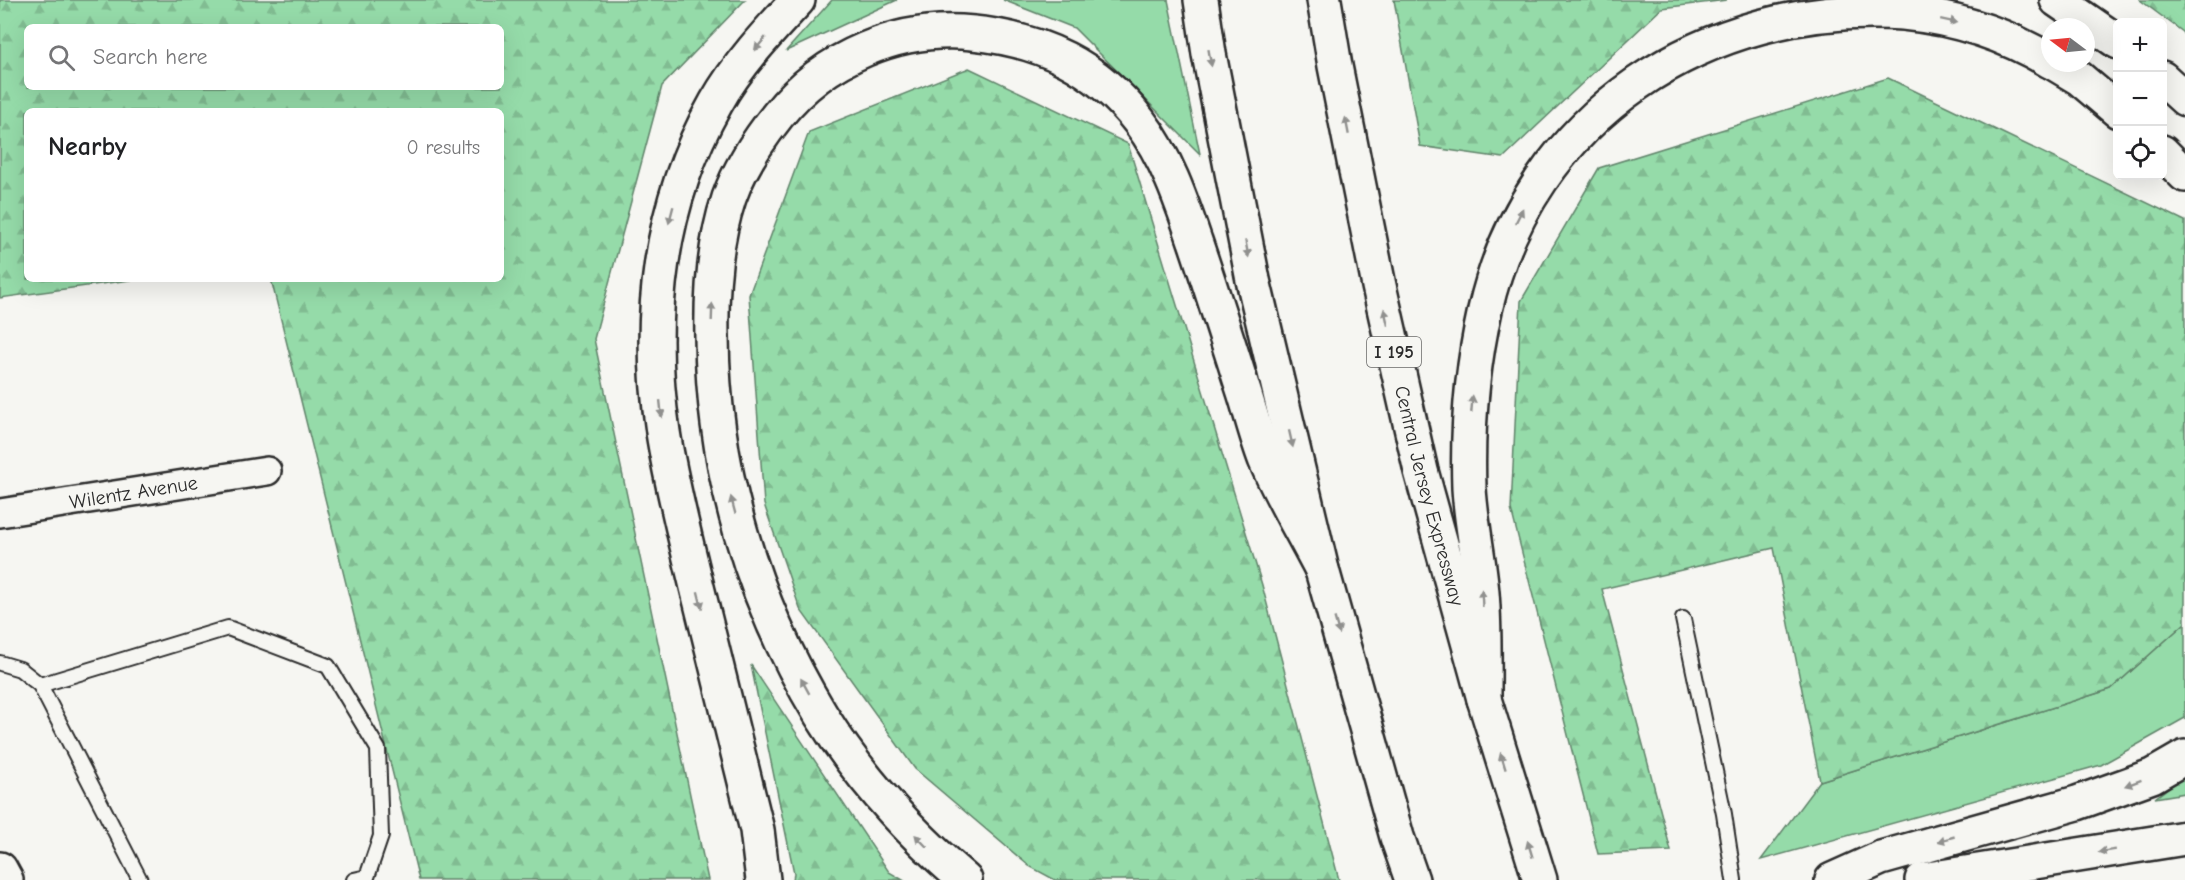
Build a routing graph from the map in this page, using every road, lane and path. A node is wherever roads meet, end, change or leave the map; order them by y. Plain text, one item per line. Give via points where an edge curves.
1 (798, 0) edge
2 (1201, 0) edge
3 (1324, 0) edge
4 (2058, 0) edge
5 (2113, 38) edge
6 (2041, 56) edge
7 (2069, 72) edge
8 (2167, 82) edge
9 (2185, 99) edge
10 (2113, 107) edge
11 (2167, 156) edge
12 (2185, 175) edge
13 (267, 471) dead end
14 (0, 513) edge
15 (1322, 570) junction
16 (1683, 619) dead end
17 (0, 663) edge
18 (40, 685) junction
19 (1485, 699) junction
20 (2185, 757) edge
21 (2185, 838) edge
22 (0, 869) edge
23 (6, 880) edge
24 (140, 880) edge
25 (354, 880) edge
26 (763, 880) edge
27 (965, 880) edge
28 (1412, 880) edge
29 (1540, 880) edge
30 (1734, 880) edge
31 (1832, 880) edge
32 (1922, 880) edge

1 -> 26 main road via 741,66 698,138 669,219 660,263 657,309 658,381 665,443 757,830
2 -> 15 main road via 1253,280
19 -> 3 main road, Central Jersey Expressway / I 195 via 1422,471 1384,309
4 - 5 main road
19 -> 6 main road via 1482,591 1469,487 1476,358 1488,299 1507,239 1522,208 1575,135 1608,103 1677,54 1759,22 1822,10 1874,9 1917,14 2000,36
7 - 10 main road
8 - 9 main road
11 - 12 main road
13 - 14 street, Wilentz Avenue
27 -> 15 main road via 889,808 853,764 821,715 790,660 764,601 729,488 712,369 716,255 739,174 758,141 796,94 830,67 871,47 932,33 964,32 1040,46 1094,75 1141,123 1181,201 1266,460
15 -> 28 main road
16 - 30 lane
17 - 18 lane via 20,669
18 - 24 lane
18 - 25 lane via 228,628 328,666 378,749 381,836 367,877
29 -> 19 main road, Central Jersey Expressway / I 195
20 -> 31 main road via 2151,776 2077,803 1881,858
21 -> 32 main road
22 - 23 main road

